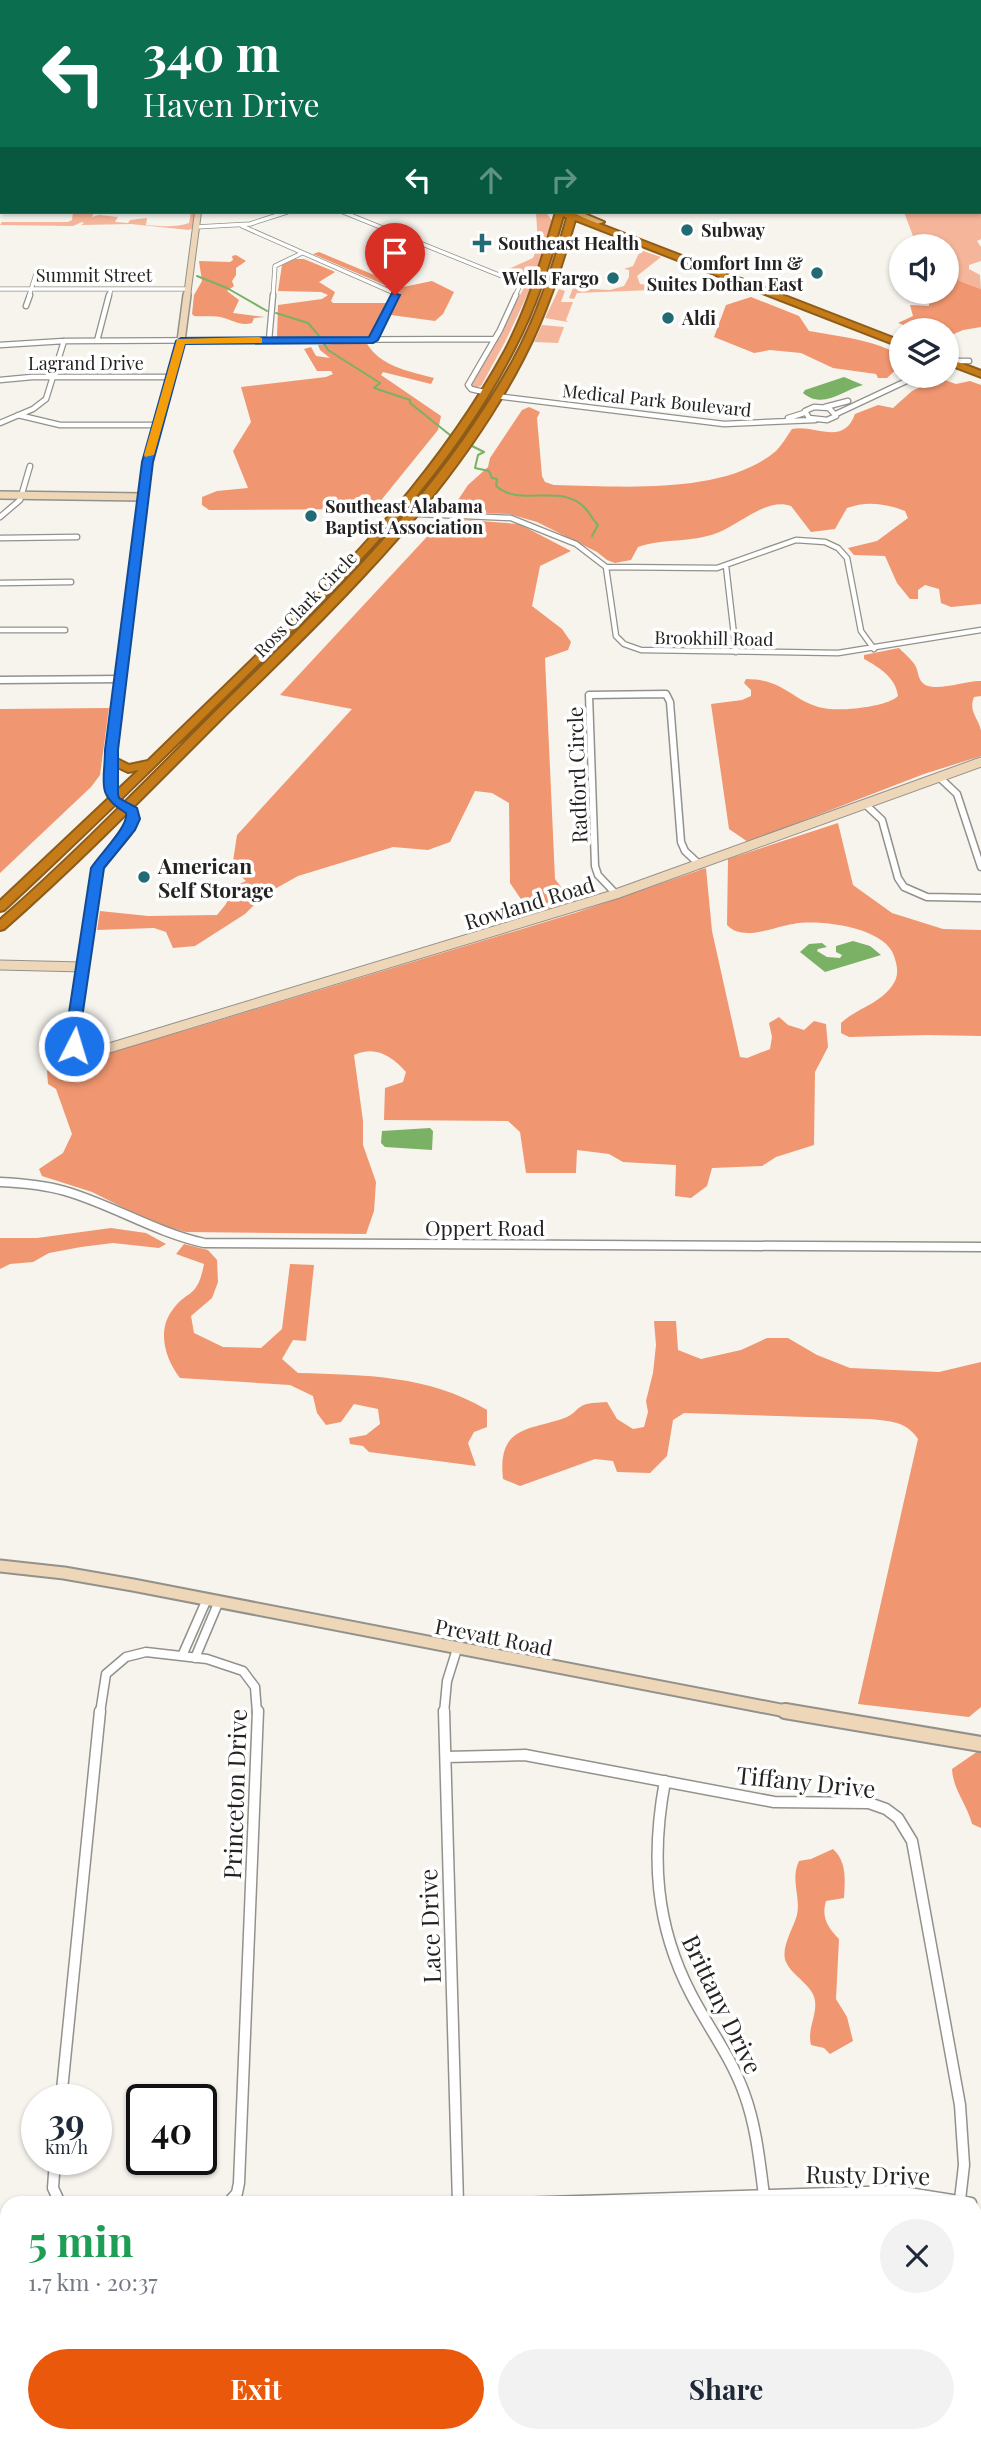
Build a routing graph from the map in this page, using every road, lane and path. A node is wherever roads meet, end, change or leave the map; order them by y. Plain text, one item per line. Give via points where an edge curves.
1 (198, 214) edge
2 (281, 214) edge
3 (348, 214) edge
4 (550, 214) edge
5 (560, 214) edge
6 (573, 214) edge
7 (575, 214) edge
8 (589, 214) edge
9 (558, 224) junction
10 (601, 225) junction
11 (242, 226) junction
12 (196, 227) junction
13 (568, 233) junction
14 (303, 253) junction
15 (36, 274) dead end
16 (522, 282) junction
17 (539, 283) junction
18 (552, 284) junction
19 (0, 289) edge
20 (32, 289) junction
21 (111, 289) junction
22 (189, 289) junction
23 (26, 306) dead end
24 (889, 332) edge
25 (495, 339) junction
26 (889, 339) edge
27 (269, 340) junction
28 (373, 340) junction
29 (64, 341) junction
30 (97, 341) junction
31 (181, 341) junction
32 (0, 345) edge
33 (959, 357) edge
34 (959, 361) edge
35 (969, 361) junction
36 (959, 366) edge
37 (981, 366) edge
38 (981, 374) edge
39 (54, 377) junction
40 (172, 377) junction
41 (0, 380) edge
42 (889, 383) edge
43 (891, 388) edge
44 (486, 389) junction
45 (496, 395) junction
46 (825, 407) junction
47 (804, 413) junction
48 (836, 414) junction
49 (18, 415) junction
50 (815, 420) junction
51 (0, 423) edge
52 (158, 425) junction
53 (30, 466) dead end
54 (0, 495) edge
55 (21, 495) junction
56 (143, 497) junction
57 (396, 513) junction
58 (410, 516) junction
59 (0, 517) edge
60 (77, 537) dead end
61 (0, 538) edge
62 (726, 566) junction
63 (606, 567) junction
64 (346, 569) junction
65 (361, 572) junction
66 (71, 582) dead end
67 (0, 583) edge
68 (65, 629) dead end
69 (0, 630) edge
70 (981, 630) edge
71 (874, 649) junction
72 (736, 652) junction
73 (122, 679) junction
74 (0, 680) edge
75 (229, 687) junction
76 (243, 691) junction
77 (111, 760) junction
78 (981, 762) edge
79 (151, 764) junction
80 (939, 778) junction
81 (114, 800) junction
82 (864, 804) junction
83 (127, 806) junction
84 (700, 864) junction
85 (981, 867) edge
86 (616, 894) junction
87 (981, 898) edge
88 (0, 907) edge
89 (0, 926) edge
90 (0, 965) edge
91 (83, 967) junction
92 (0, 1182) edge
93 (981, 1247) edge
94 (0, 1566) edge
95 (213, 1600) junction
96 (457, 1649) junction
97 (182, 1656) junction
98 (195, 1658) junction
99 (981, 1744) edge
100 (446, 1757) junction
101 (665, 1781) junction
102 (63, 2084) edge
103 (54, 2175) edge
104 (57, 2196) edge
105 (234, 2196) edge
106 (458, 2196) edge
107 (764, 2196) edge
108 (814, 2196) edge
109 (926, 2196) edge
110 (968, 2196) edge

1 - 12 street
2 - 11 street
3 - 16 street
4 - 9 highway
5 - 9 highway, Ross Clark Circle
6 - 13 highway, Ross Clark Circle
7 - 10 highway
8 - 10 highway
9 - 17 highway, Ross Clark Circle
10 - 13 highway
10 - 24 highway
10 - 26 highway
11 - 12 street
11 - 14 street
12 - 22 street
13 - 18 highway, Ross Clark Circle
14 - 27 street via 275,266
14 - 28 street via 394,293
15 - 20 street
16 - 17 street
16 - 25 street
17 - 18 highway
17 - 44 highway, Ross Clark Circle
18 - 45 highway, Ross Clark Circle
19 - 20 street, Summit Street
20 - 21 street, Summit Street
20 - 23 street
21 - 22 street, Summit Street
21 - 30 street
22 - 31 street
25 - 28 street
25 - 44 street via 468,385
27 - 28 street
27 - 31 street
29 - 30 street
29 - 32 street
29 - 39 street
30 - 31 street
31 - 40 street
33 - 35 highway
34 - 35 street
35 - 37 highway
36 - 38 highway
39 - 40 street, Lagrand Drive
39 - 41 street, Lagrand Drive
39 - 49 street via 44,401
40 - 52 street
42 - 46 street
43 - 48 street
44 - 45 highway
44 - 57 highway, Ross Clark Circle
45 - 47 street, Medical Park Boulevard via 725,421
45 - 50 street, Medical Park Boulevard via 724,424
45 - 58 highway, Ross Clark Circle
46 - 47 street, Medical Park Boulevard
46 - 48 street
47 - 50 street
48 - 50 street, Medical Park Boulevard
49 - 51 street
49 - 52 street via 60,425
52 - 56 street
53 - 55 street
54 - 55 street
55 - 56 street
55 - 59 street
56 - 73 street
57 - 58 street
57 - 64 highway, Ross Clark Circle
58 - 63 street via 521,520 586,551
58 - 65 highway, Ross Clark Circle
60 - 61 street
62 - 63 street
62 - 71 street via 784,541 813,540 835,546 847,558 861,631
62 - 72 street
63 - 72 street, Brookhill Road via 615,633 624,644 647,651
64 - 65 highway
64 - 75 highway, Ross Clark Circle
65 - 76 highway, Ross Clark Circle
66 - 67 street
68 - 69 street
70 - 71 street, Brookhill Road
71 - 72 street, Brookhill Road
73 - 74 street
73 - 77 street
75 - 76 highway
75 - 79 highway, Ross Clark Circle
76 - 83 highway, Ross Clark Circle
77 - 79 highway via 128,769
77 - 81 street
78 - 80 street, Rowland Road
79 - 81 highway, Ross Clark Circle
80 - 82 street, Rowland Road
80 - 85 street via 957,794
81 - 83 street
81 - 88 highway, Ross Clark Circle
82 - 84 street, Rowland Road
82 - 87 street via 881,820 904,887 926,897
83 - 89 highway, Ross Clark Circle
83 - 91 street via 134,814 133,823 98,868
84 - 86 street, Rowland Road
84 - 86 street, Radford Circle via 681,842 666,694 589,695 595,866
86 - 91 street, Rowland Road via 96,1052 81,1051 72,1039
90 - 91 street
92 - 93 street, Oppert Road via 74,1194 157,1231 204,1243
94 - 95 street, Prevatt Road
95 - 96 street, Prevatt Road
95 - 97 street
95 - 98 street
96 - 99 street, Prevatt Road via 804,1716
96 - 100 street, Lace Drive via 445,1689
97 - 98 street, Princeton Drive
97 - 102 street, Princeton Drive via 152,1651 128,1656 110,1668 100,1685
98 - 105 street, Princeton Drive via 244,1672 256,1687 258,1699 239,2183
100 - 101 street, Tiffany Drive via 525,1755
100 - 106 street, Lace Drive
101 - 107 street, Brittany Drive via 654,1839 664,1930 676,1964 744,2094 757,2138
101 - 110 street, Tiffany Drive via 790,1804 869,1803 903,1823 912,1841 960,2105
103 - 104 street
108 - 109 street, Rusty Drive via 896,2191

